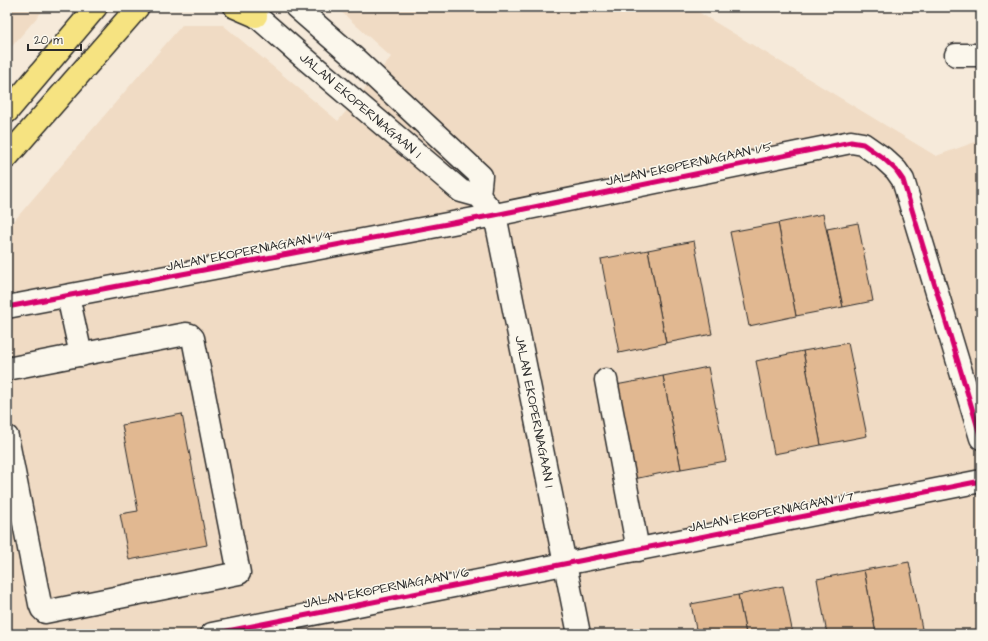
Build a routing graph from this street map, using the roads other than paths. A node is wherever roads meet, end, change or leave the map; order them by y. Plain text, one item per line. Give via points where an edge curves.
1 (96, 7) edge
2 (138, 7) edge
3 (151, 7) edge
4 (235, 7) edge
5 (296, 7) edge
6 (251, 12) edge
7 (322, 30) junction
8 (105, 46) junction
9 (956, 55) dead end
10 (981, 55) edge
11 (302, 56) junction
12 (7, 112) edge
13 (7, 158) edge
14 (479, 196) junction
15 (495, 216) junction
16 (68, 296) junction
17 (7, 308) edge
18 (80, 355) junction
19 (7, 369) edge
20 (606, 380) dead end
21 (7, 437) edge
22 (981, 438) edge
23 (981, 481) edge
24 (638, 550) junction
25 (565, 564) junction
26 (214, 634) edge
27 (579, 634) edge

1 - 12 main road
2 - 8 main road
3 - 8 main road
4 - 6 main road
5 - 7 street, JALAN EKOPERNIAGAAN 1
6 - 11 street, JALAN EKOPERNIAGAAN 1
7 - 11 street
7 - 14 street, JALAN EKOPERNIAGAAN 1 via 481,176
8 - 13 main road
9 - 10 street
11 - 14 street, JALAN EKOPERNIAGAAN 1 via 461,191
14 - 15 street, JALAN EKOPERNIAGAAN 1
15 - 16 street, JALAN EKOPERNIAGAAN 1/4
15 - 22 street, JALAN EKOPERNIAGAAN 1/5 via 851,142 863,144 883,158 903,180
15 - 25 street, JALAN EKOPERNIAGAAN 1
16 - 17 street, JALAN EKOPERNIAGAAN 1/4
16 - 18 street
18 - 19 street
18 - 21 street via 186,334 193,338 239,573 45,612 40,604
20 - 24 street
23 - 24 street, JALAN EKOPERNIAGAAN 1/7
24 - 25 street, JALAN EKOPERNIAGAAN 1/7
25 - 26 street, JALAN EKOPERNIAGAAN 1/6
25 - 27 street, JALAN EKOPERNIAGAAN 1

